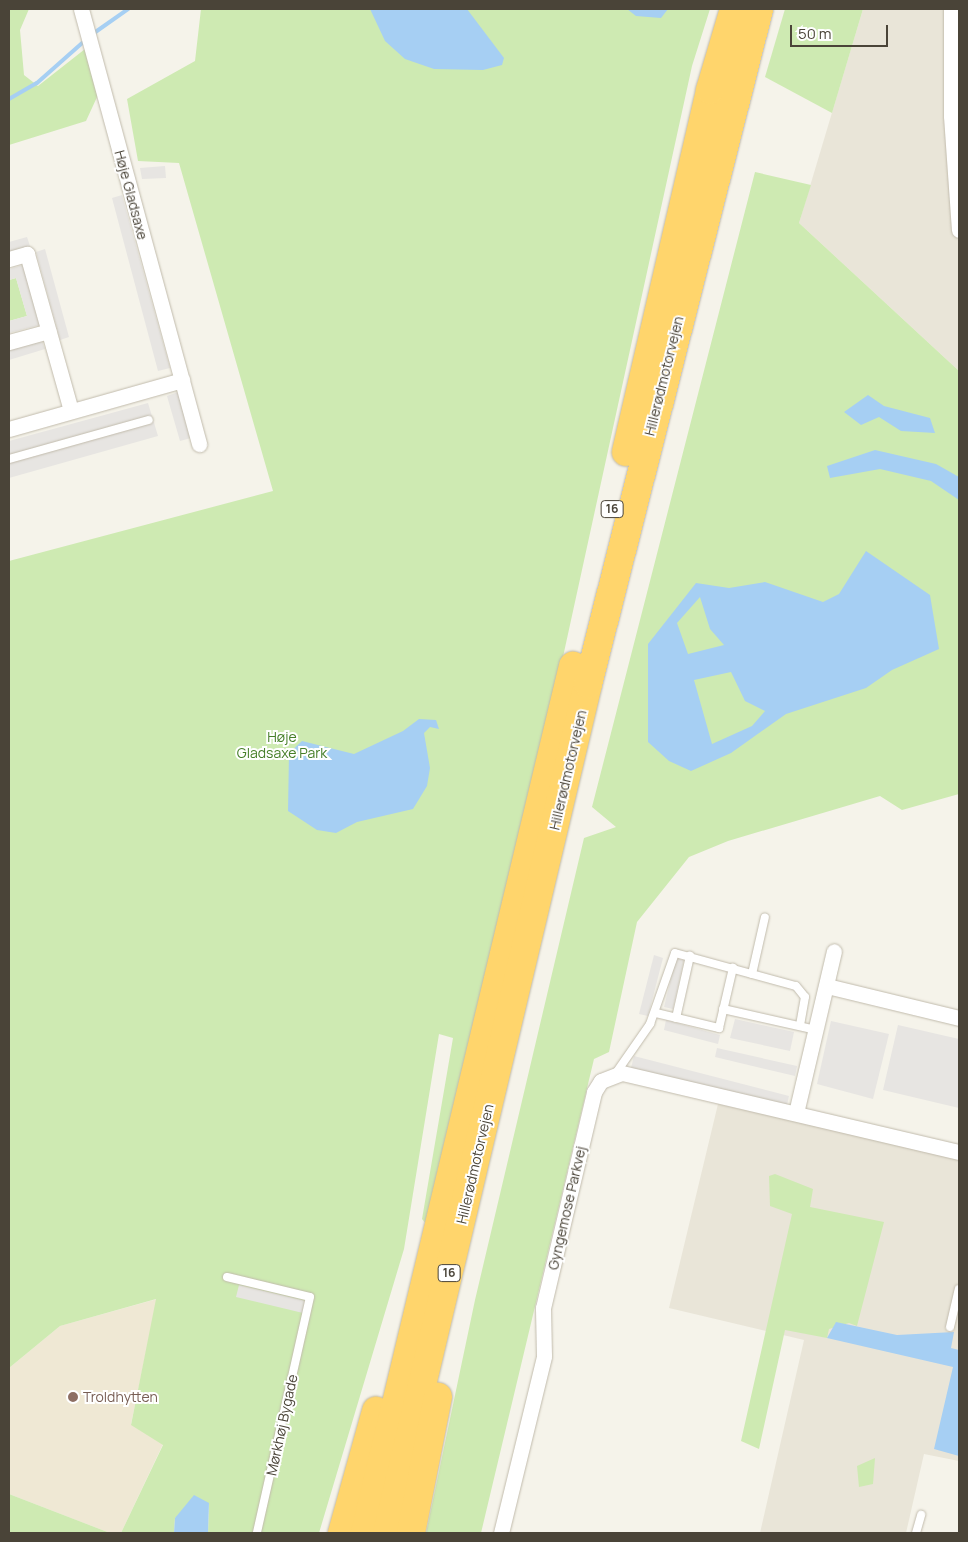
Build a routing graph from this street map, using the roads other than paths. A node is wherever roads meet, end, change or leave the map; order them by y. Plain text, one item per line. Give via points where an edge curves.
1 (81, 9) edge
2 (734, 9) edge
3 (759, 9) edge
4 (951, 9) edge
5 (955, 115) edge
6 (958, 205) edge
7 (959, 230) edge
8 (9, 259) edge
9 (49, 331) junction
10 (9, 342) edge
11 (182, 380) junction
12 (71, 411) junction
13 (149, 420) dead end
14 (9, 429) edge
15 (199, 444) dead end
16 (9, 459) edge
17 (765, 917) dead end
18 (834, 951) dead end
19 (690, 956) junction
20 (733, 968) junction
21 (752, 974) junction
22 (827, 986) junction
23 (723, 1009) junction
24 (510, 1013) junction
25 (656, 1013) junction
26 (676, 1018) junction
27 (959, 1018) edge
28 (800, 1026) junction
29 (816, 1030) junction
30 (616, 1073) junction
31 (796, 1113) junction
32 (959, 1152) edge
33 (452, 1169) junction
34 (227, 1277) dead end
35 (959, 1289) edge
36 (950, 1327) dead end
37 (921, 1514) dead end
38 (257, 1533) edge
39 (342, 1533) edge
40 (365, 1533) edge
41 (387, 1533) edge
42 (411, 1533) edge
43 (501, 1533) edge
44 (916, 1533) edge

1 - 11 street, Høje Gladsaxe
2 - 33 highway, Hillerødmotorvejen / 16 via 710,90
3 - 24 highway, Hillerødmotorvejen / 16 via 590,674
4 - 5 street
5 - 6 street
6 - 7 street
8 - 9 street via 27,254
9 - 10 street
9 - 12 street
11 - 12 street
11 - 15 street, Høje Gladsaxe
12 - 14 street
13 - 16 lane
17 - 21 lane
18 - 22 street
19 - 20 lane
19 - 25 lane via 671,956
19 - 26 lane
20 - 21 lane
20 - 23 lane
21 - 28 lane via 802,991
22 - 27 street
22 - 29 street
23 - 26 lane via 719,1028
23 - 28 lane
24 - 41 highway, Hillerødmotorvejen / 16
24 - 42 highway
25 - 26 lane
25 - 30 lane
28 - 29 lane
29 - 31 street
30 - 31 street
30 - 43 street, Gyngemose Parkvej via 602,1081 594,1092 543,1308 544,1356
31 - 32 street
33 - 39 highway
33 - 40 highway, Hillerødmotorvejen / 16
34 - 38 lane, Mørkhøj Bygade via 310,1297
35 - 36 lane
37 - 44 lane

